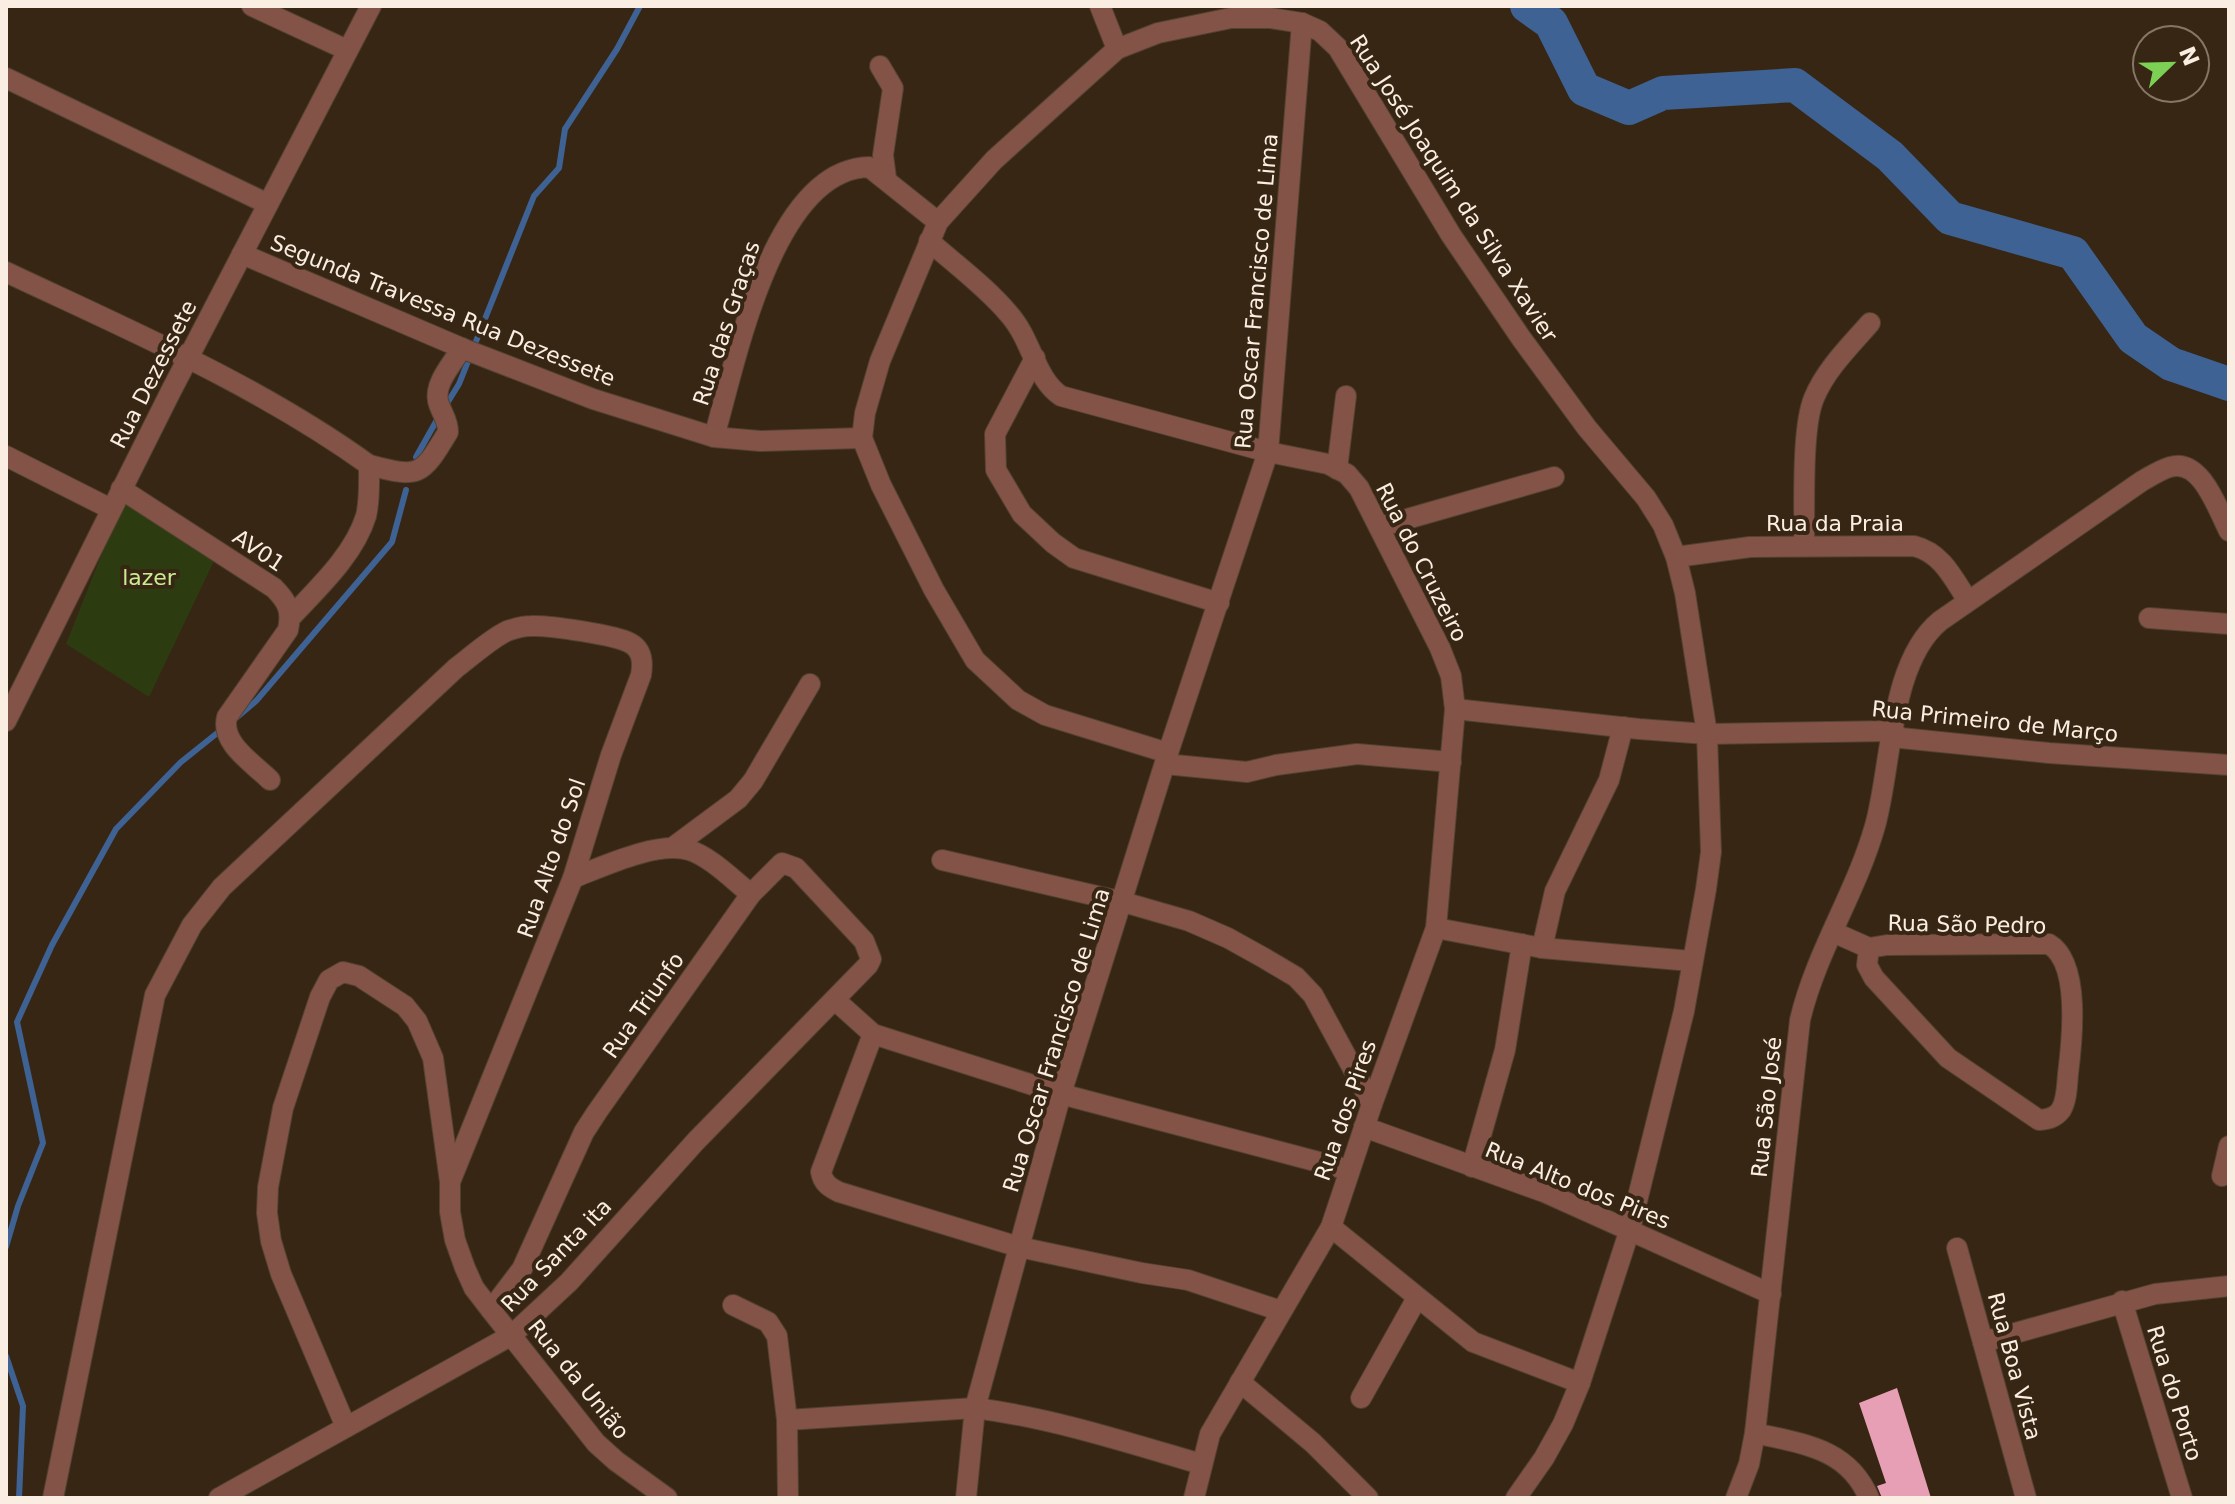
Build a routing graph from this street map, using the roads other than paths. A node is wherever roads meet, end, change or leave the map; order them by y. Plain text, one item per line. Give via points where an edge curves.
1 (252, 6) edge
2 (371, 6) edge
3 (1100, 6) edge
4 (1302, 23) junction
5 (1117, 49) junction
6 (347, 50) junction
7 (880, 66) dead end
8 (6, 78) edge
9 (886, 178) junction
10 (268, 204) junction
11 (938, 222) junction
12 (929, 241) junction
13 (242, 254) junction
14 (6, 272) edge
15 (1870, 323) dead end
16 (463, 349) junction
17 (188, 358) junction
18 (1035, 358) junction
19 (1346, 396) dead end
20 (714, 437) junction
21 (862, 438) junction
22 (1268, 452) junction
23 (6, 456) edge
24 (369, 465) junction
25 (1337, 469) junction
26 (1554, 477) dead end
27 (121, 489) junction
28 (111, 509) junction
29 (1379, 527) junction
30 (2229, 531) edge
31 (1804, 546) junction
32 (1676, 557) junction
33 (1968, 601) junction
34 (1219, 603) junction
35 (291, 617) junction
36 (2149, 618) dead end
37 (2229, 624) edge
38 (810, 684) dead end
39 (14, 686) edge
40 (1455, 709) junction
41 (6, 721) edge
42 (1623, 727) junction
43 (1891, 731) junction
44 (1707, 734) junction
45 (1167, 759) junction
46 (1451, 762) junction
47 (2229, 765) edge
48 (270, 780) dead end
49 (672, 848) junction
50 (942, 860) dead end
51 (573, 878) junction
52 (751, 894) junction
53 (1123, 902) junction
54 (1436, 928) junction
55 (1833, 932) junction
56 (1532, 946) junction
57 (1869, 948) junction
58 (1691, 961) junction
59 (868, 965) joint
60 (835, 1000) junction
61 (873, 1034) junction
62 (1061, 1094) junction
63 (1372, 1104) junction
64 (1364, 1127) junction
65 (2229, 1146) edge
66 (1472, 1167) junction
67 (1349, 1170) junction
68 (2222, 1176) dead end
69 (450, 1182) junction
70 (1331, 1227) junction
71 (1630, 1229) junction
72 (1019, 1247) junction
73 (1957, 1248) dead end
74 (2229, 1286) edge
75 (1771, 1294) junction
76 (1417, 1298) junction
77 (2122, 1301) junction
78 (733, 1305) dead end
79 (491, 1310) junction
80 (1281, 1311) junction
81 (512, 1335) junction
82 (1983, 1342) junction
83 (1240, 1382) junction
84 (1580, 1383) junction
85 (1361, 1398) dead end
86 (975, 1408) junction
87 (787, 1420) junction
88 (346, 1427) junction
89 (1755, 1433) junction
90 (1201, 1464) junction
91 (1358, 1495) edge
92 (1518, 1497) edge
93 (53, 1498) edge
94 (219, 1498) edge
95 (667, 1498) edge
96 (788, 1498) edge
97 (966, 1498) edge
98 (1194, 1498) edge
99 (1736, 1498) edge
100 (1869, 1498) edge
101 (2026, 1498) edge
102 (2182, 1498) edge

1 - 6 street
2 - 6 street, Rua Dezessete
3 - 5 street
4 - 5 street, Rua José Joaquim da Silva Xavier via 1231,18 1158,33
4 - 22 street, Rua Oscar Francisco de Lima
4 - 32 street, Rua José Joaquim da Silva Xavier via 1338,48 1451,235 1587,428 1646,498
5 - 11 street, Rua José Joaquim da Silva Xavier via 994,160
6 - 10 street, Rua Dezessete
7 - 9 street via 893,88 883,155
8 - 10 street
9 - 11 street, Rua das Graças
9 - 20 street, Rua das Graças via 869,167 846,171 823,185 793,218 767,263
10 - 13 street, Rua Dezessete
11 - 12 street, Rua José Joaquim da Silva Xavier
12 - 18 street via 1007,311
12 - 21 street, Rua José Joaquim da Silva Xavier via 880,361
13 - 16 street, Segunda Travessa Rua Dezessete
13 - 17 street, Rua Dezessete
14 - 17 street
15 - 31 street via 1813,401
16 - 20 street, Segunda Travessa Rua Dezessete via 593,399
16 - 24 street via 439,388 448,432 432,459 405,475
17 - 24 street
17 - 27 street, Rua Dezessete
18 - 22 street via 1044,381 1061,396
18 - 34 street via 995,434 996,470 1022,514 1074,558
19 - 25 street
20 - 21 street, Segunda Travessa Rua Dezessete
21 - 45 street via 934,590 975,660 1018,700 1045,715
22 - 25 street
22 - 34 street, Rua Oscar Francisco de Lima
23 - 28 street
24 - 35 street via 366,514 358,536
25 - 29 street, Rua do Cruzeiro via 1359,488
26 - 29 street
27 - 28 street, Rua Dezessete
27 - 35 street, AV01 via 274,588 287,601
28 - 39 street, Rua Dezessete
29 - 40 street, Rua do Cruzeiro via 1440,648
30 - 33 street, Rua São José via 2201,479 2189,467 2173,466 2142,481
31 - 32 street, Rua da Praia via 1729,548
31 - 33 street, Rua da Praia via 1929,550
32 - 44 street, Rua José Joaquim da Silva Xavier
33 - 43 street, Rua São José via 1924,633
34 - 45 street, Rua Oscar Francisco de Lima
35 - 48 street via 288,630 227,717 226,730
36 - 37 street
38 - 49 street via 738,799
39 - 41 street, Rua Dezessete
40 - 42 street, Rua Primeiro de Março
40 - 46 street, Rua dos Pires
42 - 44 street, Rua Primeiro de Março
42 - 56 street via 1609,780
43 - 44 street, Rua Primeiro de Março
43 - 47 street, Rua Primeiro de Março via 1901,738 2049,753
43 - 55 street, Rua São José via 1876,823
44 - 58 street, Rua José Joaquim da Silva Xavier via 1711,852
45 - 46 street via 1247,772 1357,754
45 - 53 street, Rua Oscar Francisco de Lima
46 - 54 street, Rua dos Pires
49 - 51 street
49 - 52 street via 701,856
50 - 53 street
51 - 69 street, Rua Alto do Sol
51 - 93 street, Rua Alto do Sol via 644,662 631,643 532,626 508,631 456,668 222,887 192,925 155,995
52 - 59 street, Rua Triunfo via 775,867 790,863 864,941
52 - 79 street, Rua Triunfo via 584,1132 522,1269
53 - 62 street, Rua Oscar Francisco de Lima
53 - 63 street via 1215,932 1296,977 1313,995
54 - 56 street
54 - 63 street, Rua dos Pires
55 - 57 street, Rua São Pedro
55 - 75 street, Rua São José via 1800,1020
56 - 58 street
56 - 66 street
57 - 57 street, Rua São Pedro via 1867,965 1874,978 1948,1058 2039,1120 2060,1111 2072,1041 2072,1003 2057,949 2049,944
58 - 71 street, Rua José Joaquim da Silva Xavier via 1684,1011
59 - 60 street, Rua Santa ita
60 - 61 street
60 - 81 street, Rua Santa ita via 696,1141 569,1282
61 - 62 street
61 - 72 street via 822,1179 839,1192
62 - 67 street
62 - 72 street, Rua Oscar Francisco de Lima
63 - 64 street, Rua dos Pires
64 - 66 street, Rua Alto dos Pires
64 - 67 street, Rua dos Pires
65 - 68 street
66 - 71 street, Rua Alto dos Pires
67 - 70 street, Rua dos Pires
69 - 79 street, Rua da União via 455,1240 474,1288
69 - 88 street, Rua da União via 433,1058 417,1021 405,1006 359,976 343,972 329,980 320,997 283,1108 267,1213 281,1274
70 - 76 street
70 - 80 street, Rua dos Pires
71 - 75 street, Rua Alto dos Pires
71 - 84 street, Rua José Joaquim da Silva Xavier
72 - 80 street via 1188,1280
72 - 86 street, Rua Oscar Francisco de Lima
73 - 82 street, Rua Boa Vista
74 - 77 street
75 - 89 street, Rua São José
76 - 84 street via 1473,1342
76 - 85 street
77 - 82 street
77 - 102 street, Rua do Porto
78 - 87 street via 768,1322 777,1336
79 - 81 street, Rua da União
80 - 83 street, Rua dos Pires
81 - 88 street, Rua Santa ita
81 - 95 street, Rua da União via 596,1443
82 - 101 street, Rua Boa Vista
83 - 90 street, Rua dos Pires via 1210,1434
83 - 91 street via 1313,1443
84 - 92 street, Rua José Joaquim da Silva Xavier via 1563,1424
86 - 87 street
86 - 90 street via 1098,1434
86 - 97 street, Rua Oscar Francisco de Lima
87 - 96 street
88 - 94 street, Rua Santa ita
89 - 99 street, Rua São José
89 - 100 street via 1810,1446 1839,1460 1853,1470
90 - 98 street, Rua dos Pires

